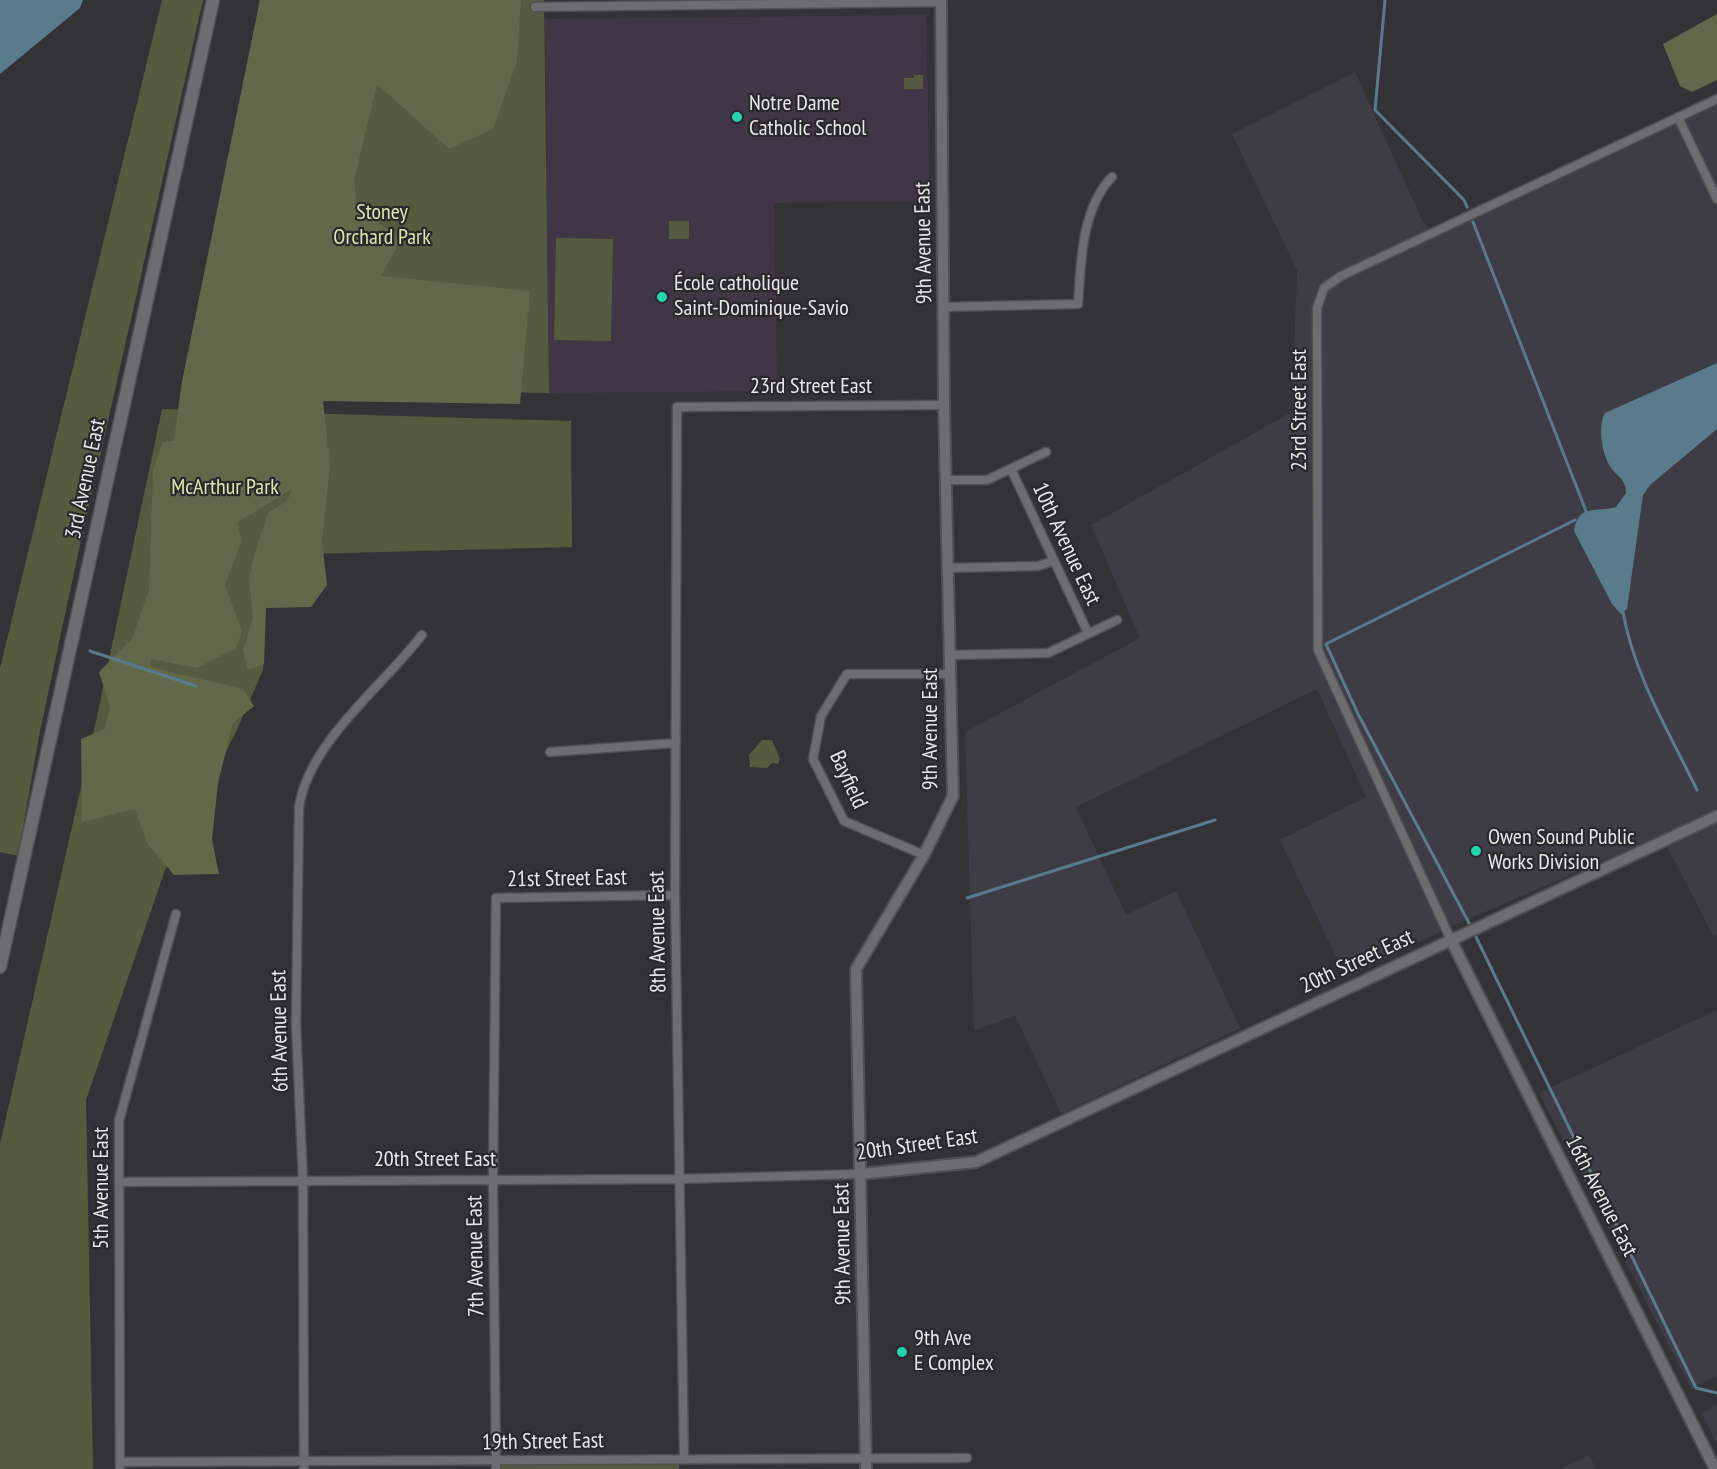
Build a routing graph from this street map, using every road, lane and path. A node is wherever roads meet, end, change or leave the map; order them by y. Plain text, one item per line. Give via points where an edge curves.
1 (213, 0) edge
2 (941, 1) edge
3 (720, 2) edge
4 (836, 2) edge
5 (535, 7) dead end
6 (1717, 99) edge
7 (1678, 117) junction
8 (1112, 177) dead end
9 (1717, 199) edge
10 (944, 307) junction
11 (944, 405) junction
12 (677, 407) joint
13 (1046, 452) dead end
14 (1011, 469) junction
15 (946, 480) junction
16 (1053, 561) junction
17 (948, 568) junction
18 (1117, 620) dead end
19 (1088, 633) junction
20 (422, 635) dead end
21 (950, 655) junction
22 (951, 674) junction
23 (676, 743) junction
24 (550, 752) dead end
25 (1717, 816) edge
26 (924, 855) junction
27 (675, 895) junction
28 (496, 898) joint
29 (176, 914) dead end
30 (1451, 940) junction
31 (0, 967) edge
32 (861, 1174) junction
33 (493, 1179) junction
34 (680, 1179) junction
35 (303, 1181) junction
36 (119, 1182) junction
37 (684, 1457) junction
38 (967, 1458) dead end
39 (866, 1464) edge
40 (120, 1465) edge
41 (496, 1465) edge
42 (304, 1466) edge
43 (1715, 1469) edge

1 - 31 main road, 3rd Avenue East
2 - 4 street
2 - 10 street, 9th Avenue East
3 - 4 street
3 - 5 street
6 - 7 street, 23rd Street East
7 - 9 street
7 - 30 street, 23rd Street East via 1341,276 1324,288 1317,308 1318,650
8 - 10 street via 1105,184 1082,248 1078,304
10 - 11 street, 9th Avenue East
11 - 12 street, 23rd Street East
11 - 15 street, 9th Avenue East
12 - 23 street, 8th Avenue East
13 - 14 street
14 - 15 street via 987,480
14 - 16 street, 10th Avenue East
15 - 17 street, 9th Avenue East
16 - 17 street via 1038,566
16 - 19 street, 10th Avenue East
17 - 21 street, 9th Avenue East
18 - 19 street
19 - 21 street via 1048,653
20 - 35 street, 6th Avenue East via 331,739 310,769 300,795 296,1025
21 - 22 street, 9th Avenue East
22 - 26 street, 9th Avenue East via 953,795
22 - 26 street, Bayfield via 847,674 821,716 813,759 844,821
23 - 24 street
23 - 27 street, 8th Avenue East
25 - 30 street, 20th Street East
26 - 32 street, 9th Avenue East via 856,969
27 - 28 street, 21st Street East
27 - 34 street, 8th Avenue East
28 - 33 street, 7th Avenue East
29 - 36 street, 5th Avenue East via 118,1121
30 - 32 street, 20th Street East via 976,1162
30 - 43 street, 16th Avenue East
32 - 34 street, 20th Street East
32 - 39 street, 9th Avenue East
33 - 34 street, 20th Street East
33 - 35 street, 20th Street East
33 - 41 street, 7th Avenue East
34 - 37 street, 8th Avenue East
35 - 36 street, 20th Street East
35 - 42 street, 6th Avenue East
36 - 40 street, 5th Avenue East
37 - 39 street, 19th Street East
37 - 41 street, 19th Street East
38 - 39 street, 19th Street East
40 - 42 street, 19th Street East
41 - 42 street, 19th Street East

